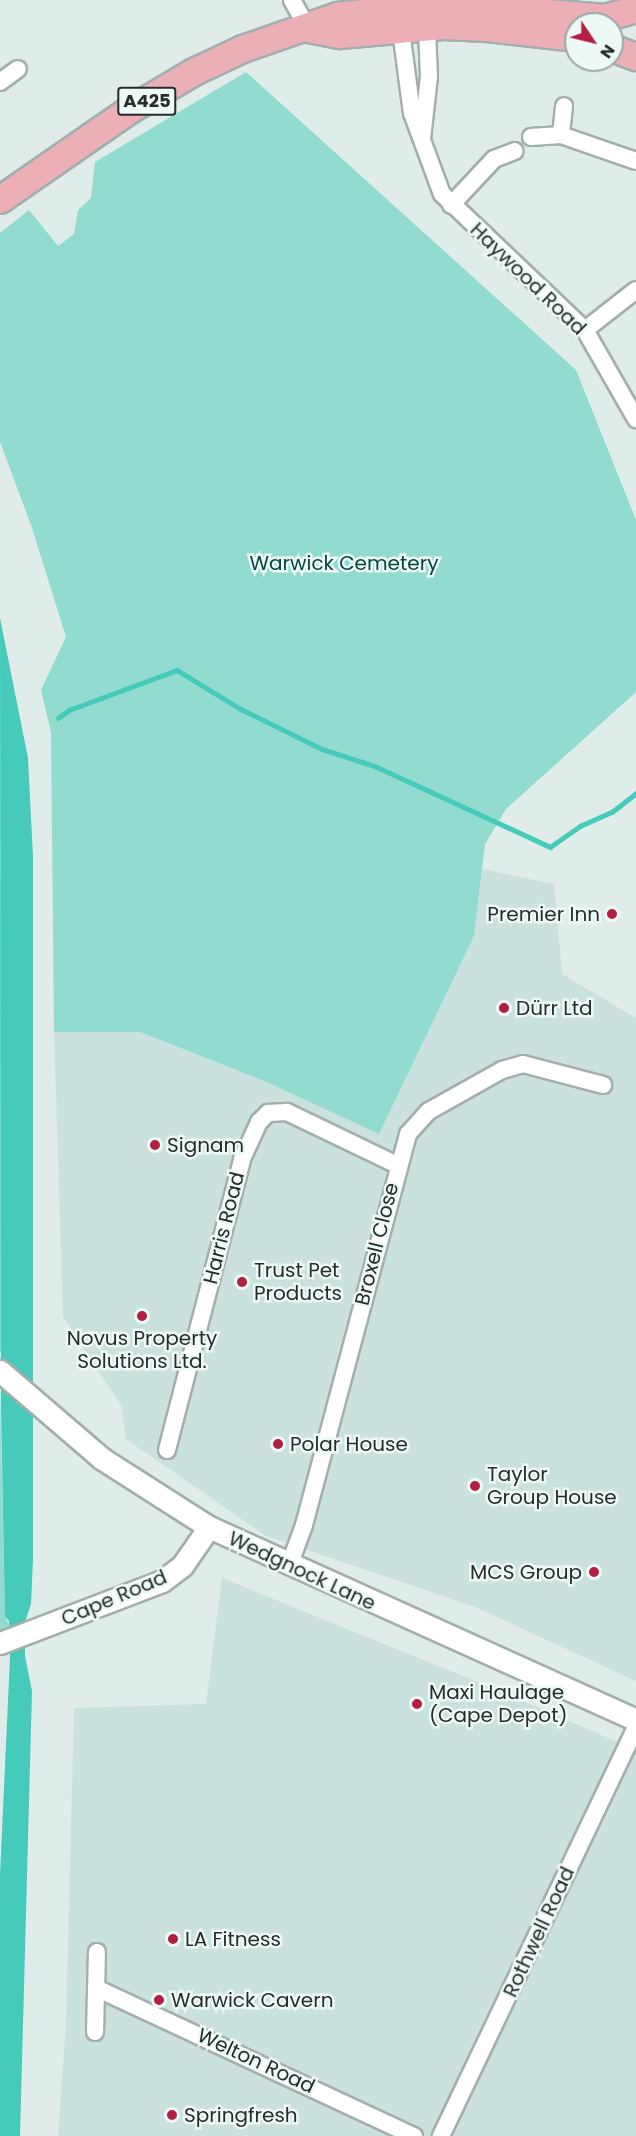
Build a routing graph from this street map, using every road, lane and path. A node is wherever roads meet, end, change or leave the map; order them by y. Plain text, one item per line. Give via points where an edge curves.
1 (292, 0) edge
2 (636, 9) edge
3 (434, 13) edge
4 (308, 29) junction
5 (401, 31) junction
6 (564, 36) edge
7 (18, 69) dead end
8 (0, 82) edge
9 (564, 106) dead end
10 (561, 135) junction
11 (531, 137) dead end
12 (422, 140) junction
13 (515, 151) dead end
14 (636, 161) edge
15 (0, 200) edge
16 (451, 205) junction
17 (636, 290) edge
18 (585, 330) junction
19 (636, 419) edge
20 (603, 1085) dead end
21 (397, 1165) junction
22 (0, 1371) edge
23 (167, 1450) dead end
24 (209, 1527) junction
25 (289, 1566) junction
26 (0, 1643) edge
27 (636, 1720) edge
28 (636, 1727) edge
29 (97, 1953) dead end
30 (96, 1988) junction
31 (95, 2032) dead end
32 (414, 2136) edge
33 (441, 2136) edge

1 - 4 street
2 - 3 main road, A425 via 605,18
3 - 4 main road, A425 via 338,16
3 - 5 main road, A425
3 - 6 main road, A425
3 - 12 street, Haywood Road
4 - 5 main road, A425 via 340,35
4 - 15 main road, A425 via 243,49 194,72 114,121
5 - 12 street, Haywood Road via 412,113
7 - 8 street
9 - 10 street
10 - 11 street
10 - 14 street
12 - 16 street, Haywood Road via 436,183
13 - 16 street via 494,159
16 - 18 street, Haywood Road
17 - 18 street
18 - 19 street, Haywood Road
20 - 21 street, Broxell Close via 523,1065 502,1071 429,1111 408,1134
21 - 23 street, Harris Road via 287,1112 268,1113 259,1122 242,1159
21 - 25 street, Broxell Close via 309,1506
22 - 24 street, Wedgnock Lane via 59,1424 132,1480
24 - 25 street, Wedgnock Lane
24 - 26 street, Cape Road via 191,1556 162,1581
25 - 27 street, Wedgnock Lane
28 - 33 street, Rothwell Road
29 - 30 street
30 - 31 street
30 - 32 street, Welton Road

